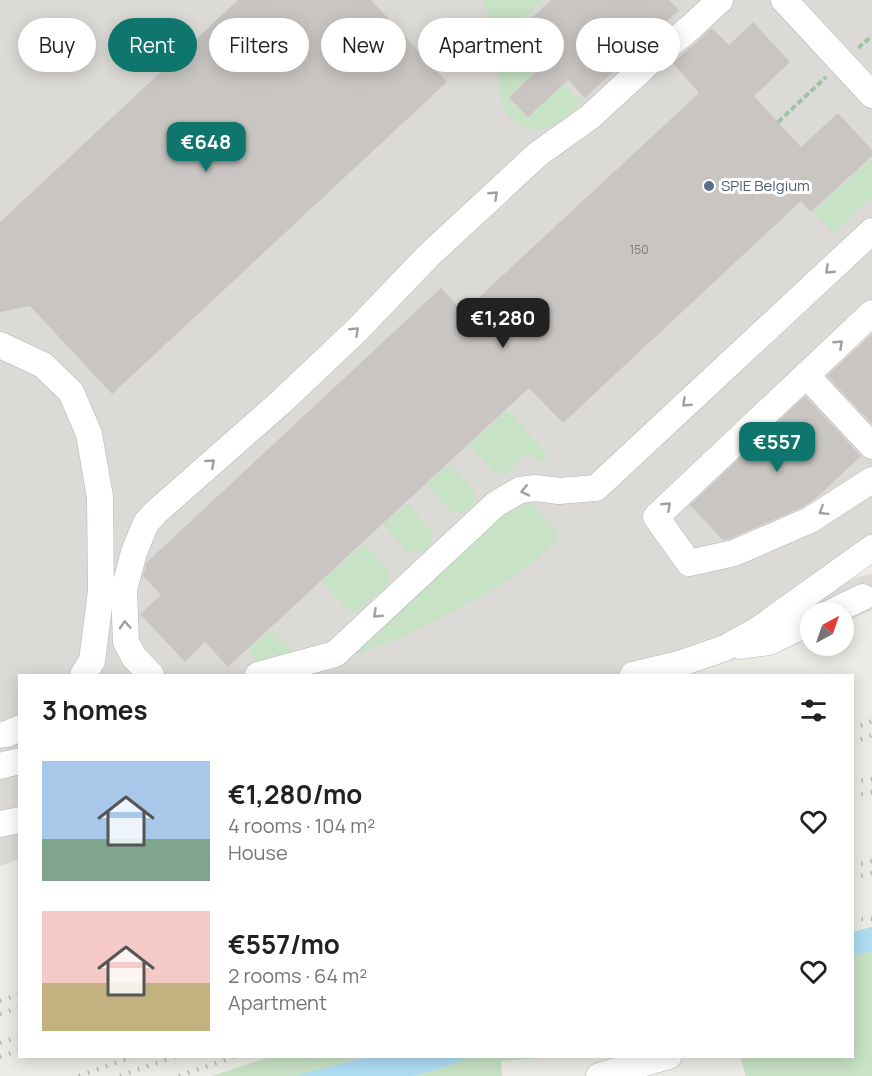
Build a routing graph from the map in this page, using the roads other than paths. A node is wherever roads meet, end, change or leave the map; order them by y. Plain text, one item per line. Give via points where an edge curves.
1 (720, 0) edge
2 (784, 0) edge
3 (872, 95) edge
4 (872, 231) edge
5 (872, 313) edge
6 (0, 345) edge
7 (806, 375) junction
8 (872, 446) edge
9 (872, 480) edge
10 (872, 548) edge
11 (863, 597) dead end
12 (853, 602) edge
13 (800, 627) edge
14 (725, 648) junction
15 (84, 674) edge
16 (150, 674) edge
17 (262, 674) edge
18 (637, 674) edge
19 (18, 729) edge
20 (0, 735) edge
21 (18, 762) edge
22 (0, 766) edge
23 (18, 820) edge
24 (0, 824) edge
25 (662, 1058) edge
26 (599, 1076) edge

16 -> 1 lane via 126,642 124,590 134,552 156,512 289,394 538,154 590,117
2 - 3 lane
4 -> 17 lane via 596,488 520,490 496,504 335,654
7 -> 5 lane
6 - 15 lane via 43,364 70,392 89,434 100,497 101,591 92,662
7 - 8 lane
9 -> 7 lane via 810,519 734,553 689,562 656,517
10 - 14 lane via 759,629
11 - 12 lane
13 - 14 lane via 769,642
14 - 18 lane
19 - 20 lane
21 - 22 lane
23 - 24 lane
25 - 26 lane

